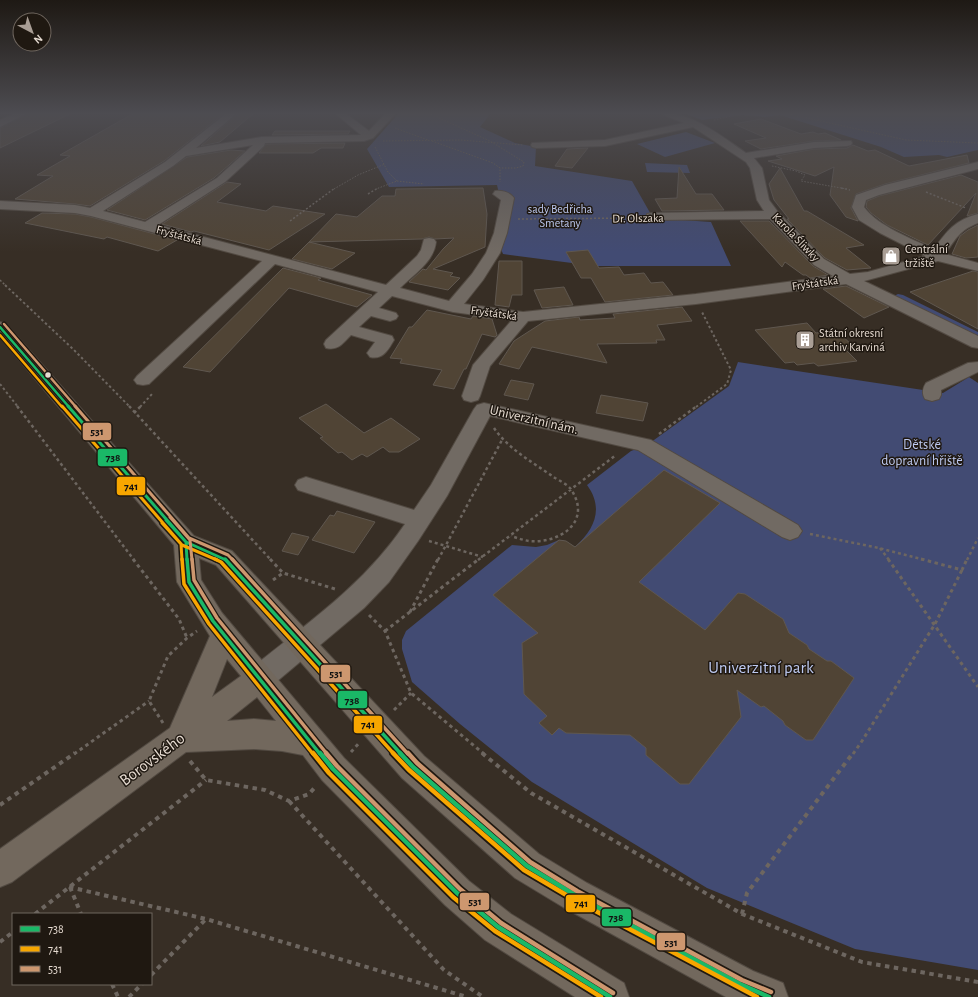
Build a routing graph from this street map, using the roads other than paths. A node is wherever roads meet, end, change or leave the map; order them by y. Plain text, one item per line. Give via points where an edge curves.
1 (175, 160) edge
2 (243, 160) edge
3 (749, 160) edge
4 (978, 165) edge
5 (953, 174) junction
6 (972, 180) dead end
7 (499, 194) road end
8 (0, 205) edge
9 (92, 212) junction
10 (773, 216) junction
11 (652, 217) road end
12 (974, 218) edge
13 (148, 226) junction
14 (429, 242) dead end
15 (936, 256) junction
16 (271, 260) junction
17 (978, 267) edge
18 (848, 278) junction
19 (388, 290) junction
20 (453, 307) junction
21 (367, 310) junction
22 (390, 316) dead end
23 (523, 317) junction
24 (0, 327) edge
25 (347, 329) junction
26 (978, 343) edge
27 (332, 344) dead end
28 (376, 353) dead end
29 (978, 367) edge
30 (143, 380) dead end
31 (932, 395) dead end
32 (477, 402) junction
33 (306, 485) dead end
34 (415, 528) junction
35 (790, 531) road end
36 (186, 542) junction
37 (224, 634) junction
38 (301, 645) junction
39 (259, 679) junction
40 (181, 738) junction
41 (311, 742) junction
42 (0, 870) edge
43 (610, 997) edge
44 (769, 997) edge

1 - 9 street
2 - 13 street via 221,180
3 - 10 street, Karola Śliwky via 756,168 763,200
4 - 5 street
5 - 6 street
5 - 15 street via 880,189 860,198 858,207 864,217 884,230
7 - 20 street via 508,198 498,242 491,257
8 - 9 street, Fryštátská
9 - 13 street, Fryštátská
10 - 11 street, Dr. Olszaka
10 - 18 street, Karola Śliwky via 819,262
12 - 15 street via 953,232
13 - 16 street, Fryštátská
14 - 19 street via 428,250 422,259
15 - 17 street
15 - 18 street, Fryštátská via 890,271
16 - 19 street, Fryštátská
16 - 30 street
18 - 23 street, Fryštátská via 696,299
18 - 26 street, Karola Śliwky
19 - 20 street, Fryštátská
19 - 21 street
20 - 23 street, Fryštátská
21 - 22 street
21 - 25 street
23 - 32 street via 482,365
24 - 36 main road
25 - 27 street
25 - 28 street via 386,340
29 - 31 street via 932,387
32 - 34 street, Univerzitní nám. via 439,490
32 - 35 street, Univerzitní nám. via 638,444
33 - 34 street
34 - 38 street, Univerzitní nám. via 380,575 355,600
36 - 37 main road via 189,582
36 - 38 main road via 224,558
37 - 39 main road
37 - 40 main road
38 - 39 street, Borovského
38 - 44 main road via 413,767 527,866 575,895
39 - 40 main road, Borovského
39 - 41 main road
40 - 41 main road via 254,734
40 - 42 main road, Borovského
41 - 43 main road via 374,812 498,928

